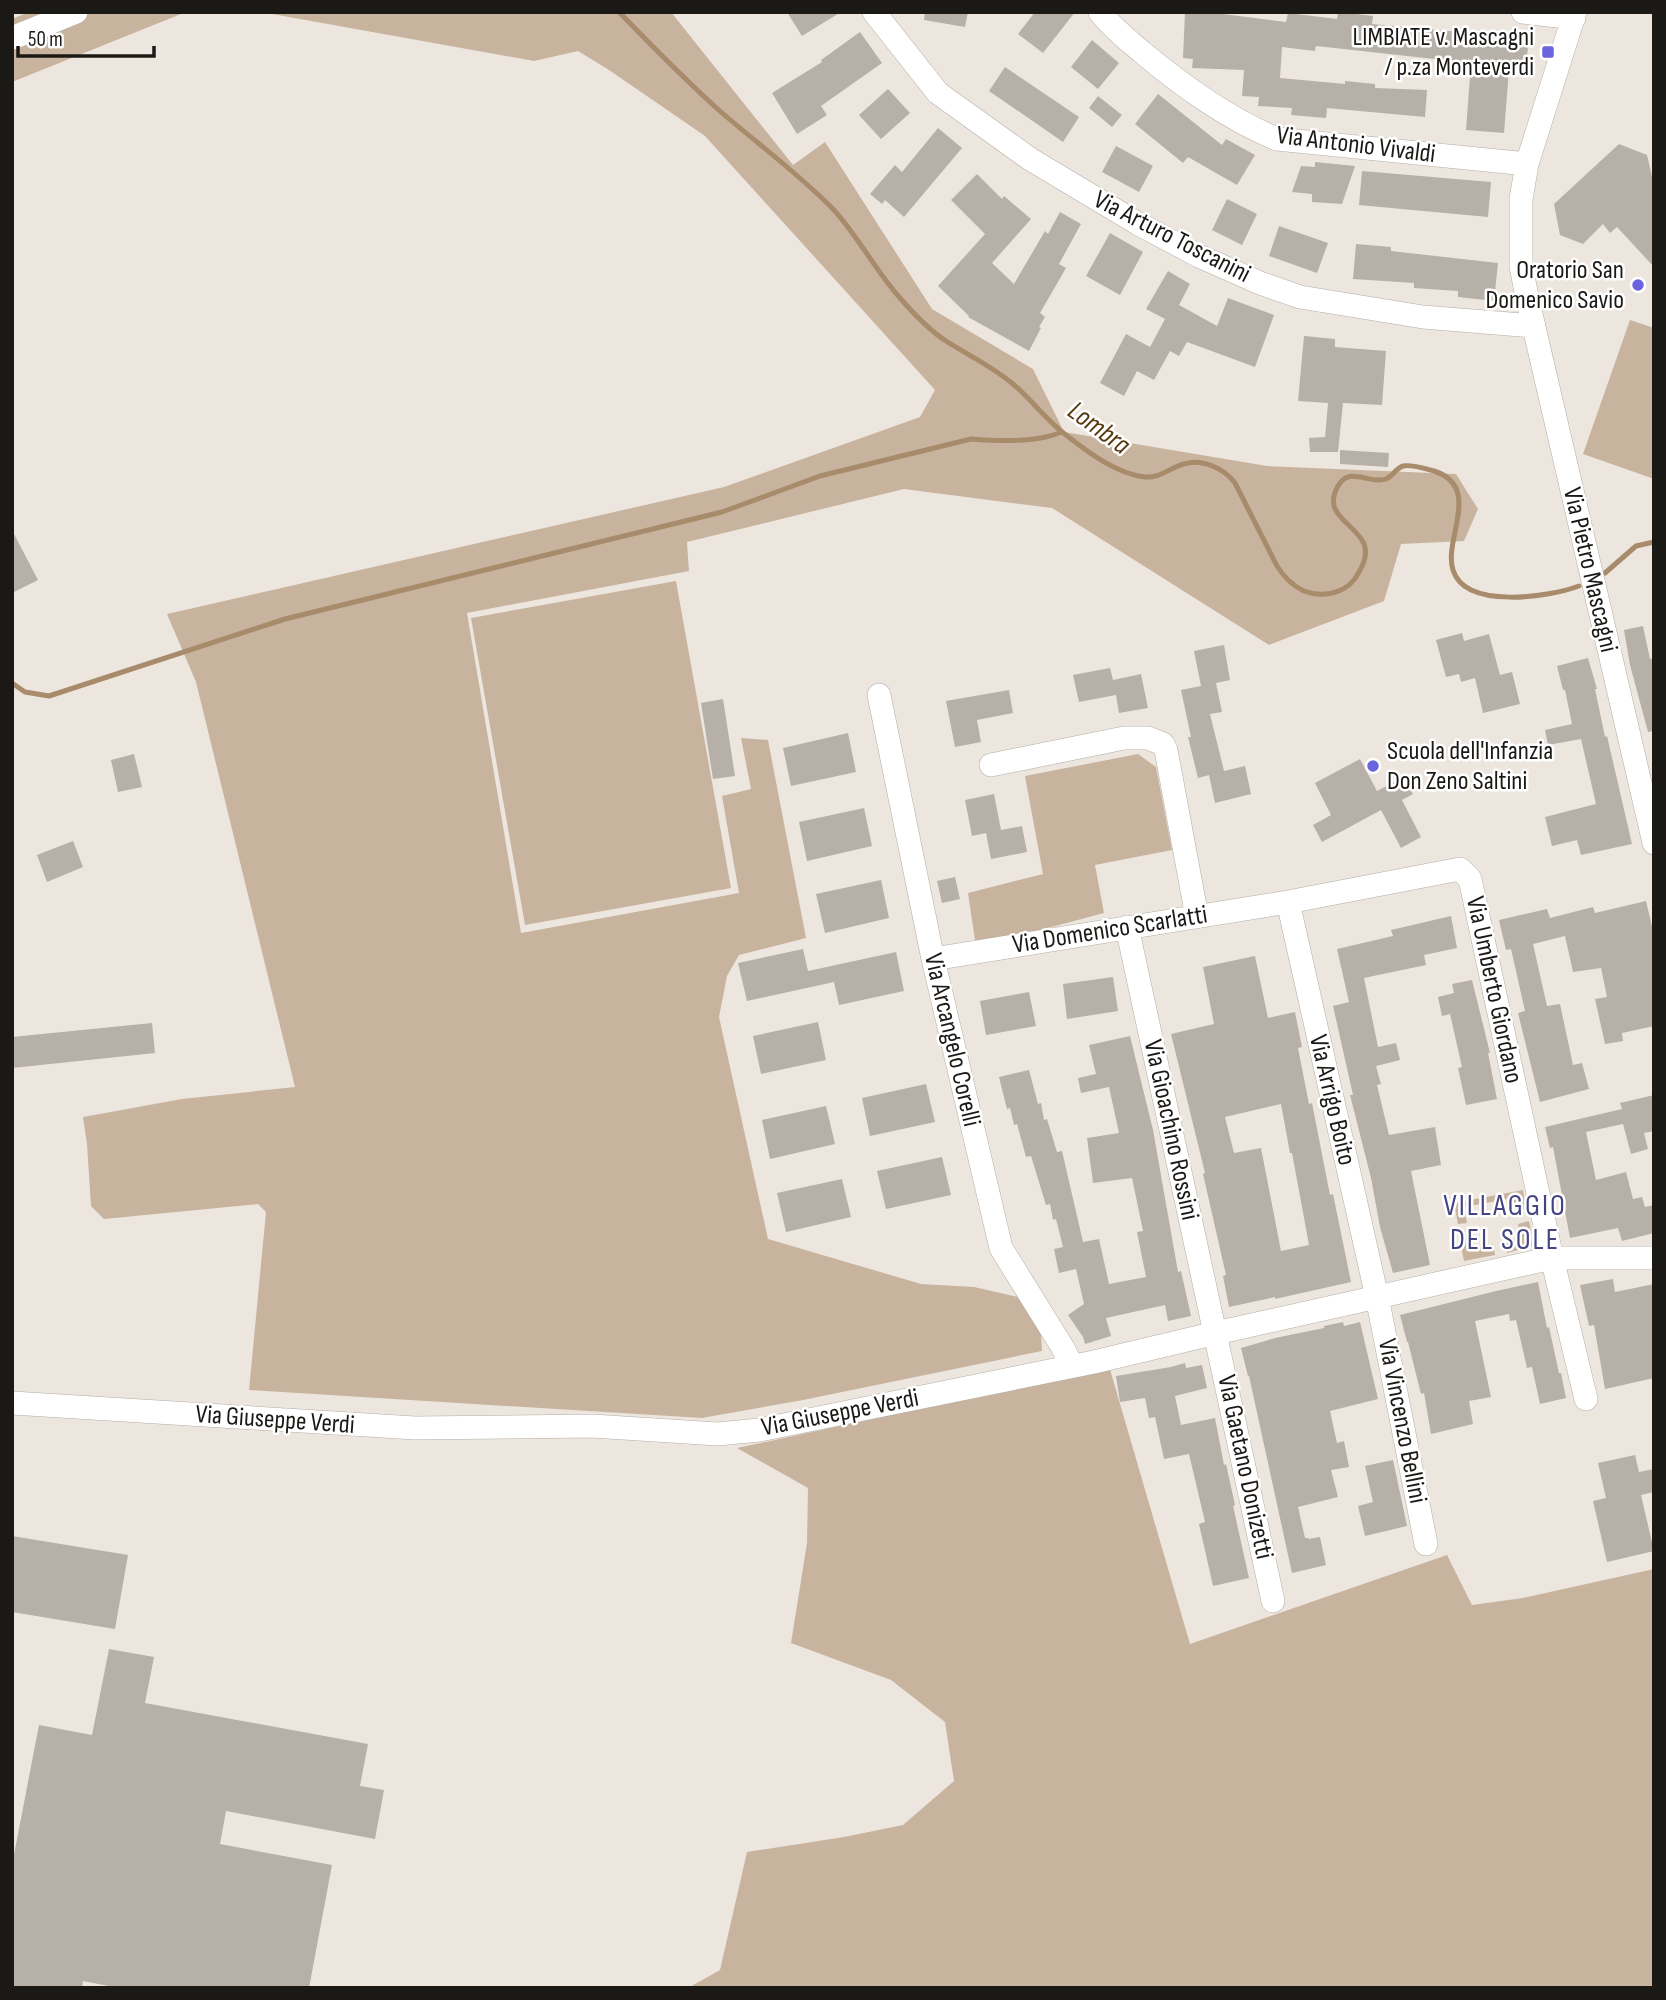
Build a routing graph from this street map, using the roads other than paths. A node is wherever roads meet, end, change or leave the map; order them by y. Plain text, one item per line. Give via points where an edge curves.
1 (76, 12) edge
2 (874, 12) edge
3 (1100, 12) edge
4 (1523, 12) edge
5 (1575, 15) edge
6 (12, 38) edge
7 (1527, 164) junction
8 (1534, 326) junction
9 (879, 695) dead end
10 (991, 765) dead end
11 (1654, 843) edge
12 (1288, 902) junction
13 (1197, 917) junction
14 (1127, 927) junction
15 (933, 959) junction
16 (1552, 1258) junction
17 (1654, 1258) edge
18 (1377, 1297) junction
19 (1216, 1333) junction
20 (1072, 1366) junction
21 (1586, 1399) dead end
22 (12, 1403) edge
23 (1426, 1544) dead end
24 (1273, 1601) dead end

1 - 6 street
2 - 8 street, Via Arturo Toscanini via 938,93 1030,159 1199,256 1300,297 1423,317
3 - 7 street, Via Antonio Vivaldi via 1148,58 1218,110 1277,139
4 - 5 street
5 - 7 street, Via Pietro Mascagni
7 - 8 street, Via Pietro Mascagni via 1521,199 1521,266
8 - 11 street, Via Pietro Mascagni
9 - 15 street, Via Arcangelo Corelli
10 - 13 street via 1124,738 1149,738 1163,744
12 - 13 street, Via Domenico Scarlatti
12 - 16 street, Via Umberto Giordano via 1460,869 1470,879
12 - 18 street, Via Arrigo Boito
13 - 14 street, Via Domenico Scarlatti
14 - 15 street, Via Domenico Scarlatti
14 - 19 street, Via Gioachino Rossini
15 - 20 street, Via Arcangelo Corelli via 1001,1248
16 - 17 street, Via Giuseppe Verdi
16 - 18 street, Via Giuseppe Verdi
16 - 21 street
18 - 19 street, Via Giuseppe Verdi
18 - 23 street, Via Vincenzo Bellini
19 - 20 street, Via Giuseppe Verdi
19 - 24 street, Via Gaetano Donizetti
20 - 22 street, Via Giuseppe Verdi via 759,1430 718,1434 592,1426 415,1429

